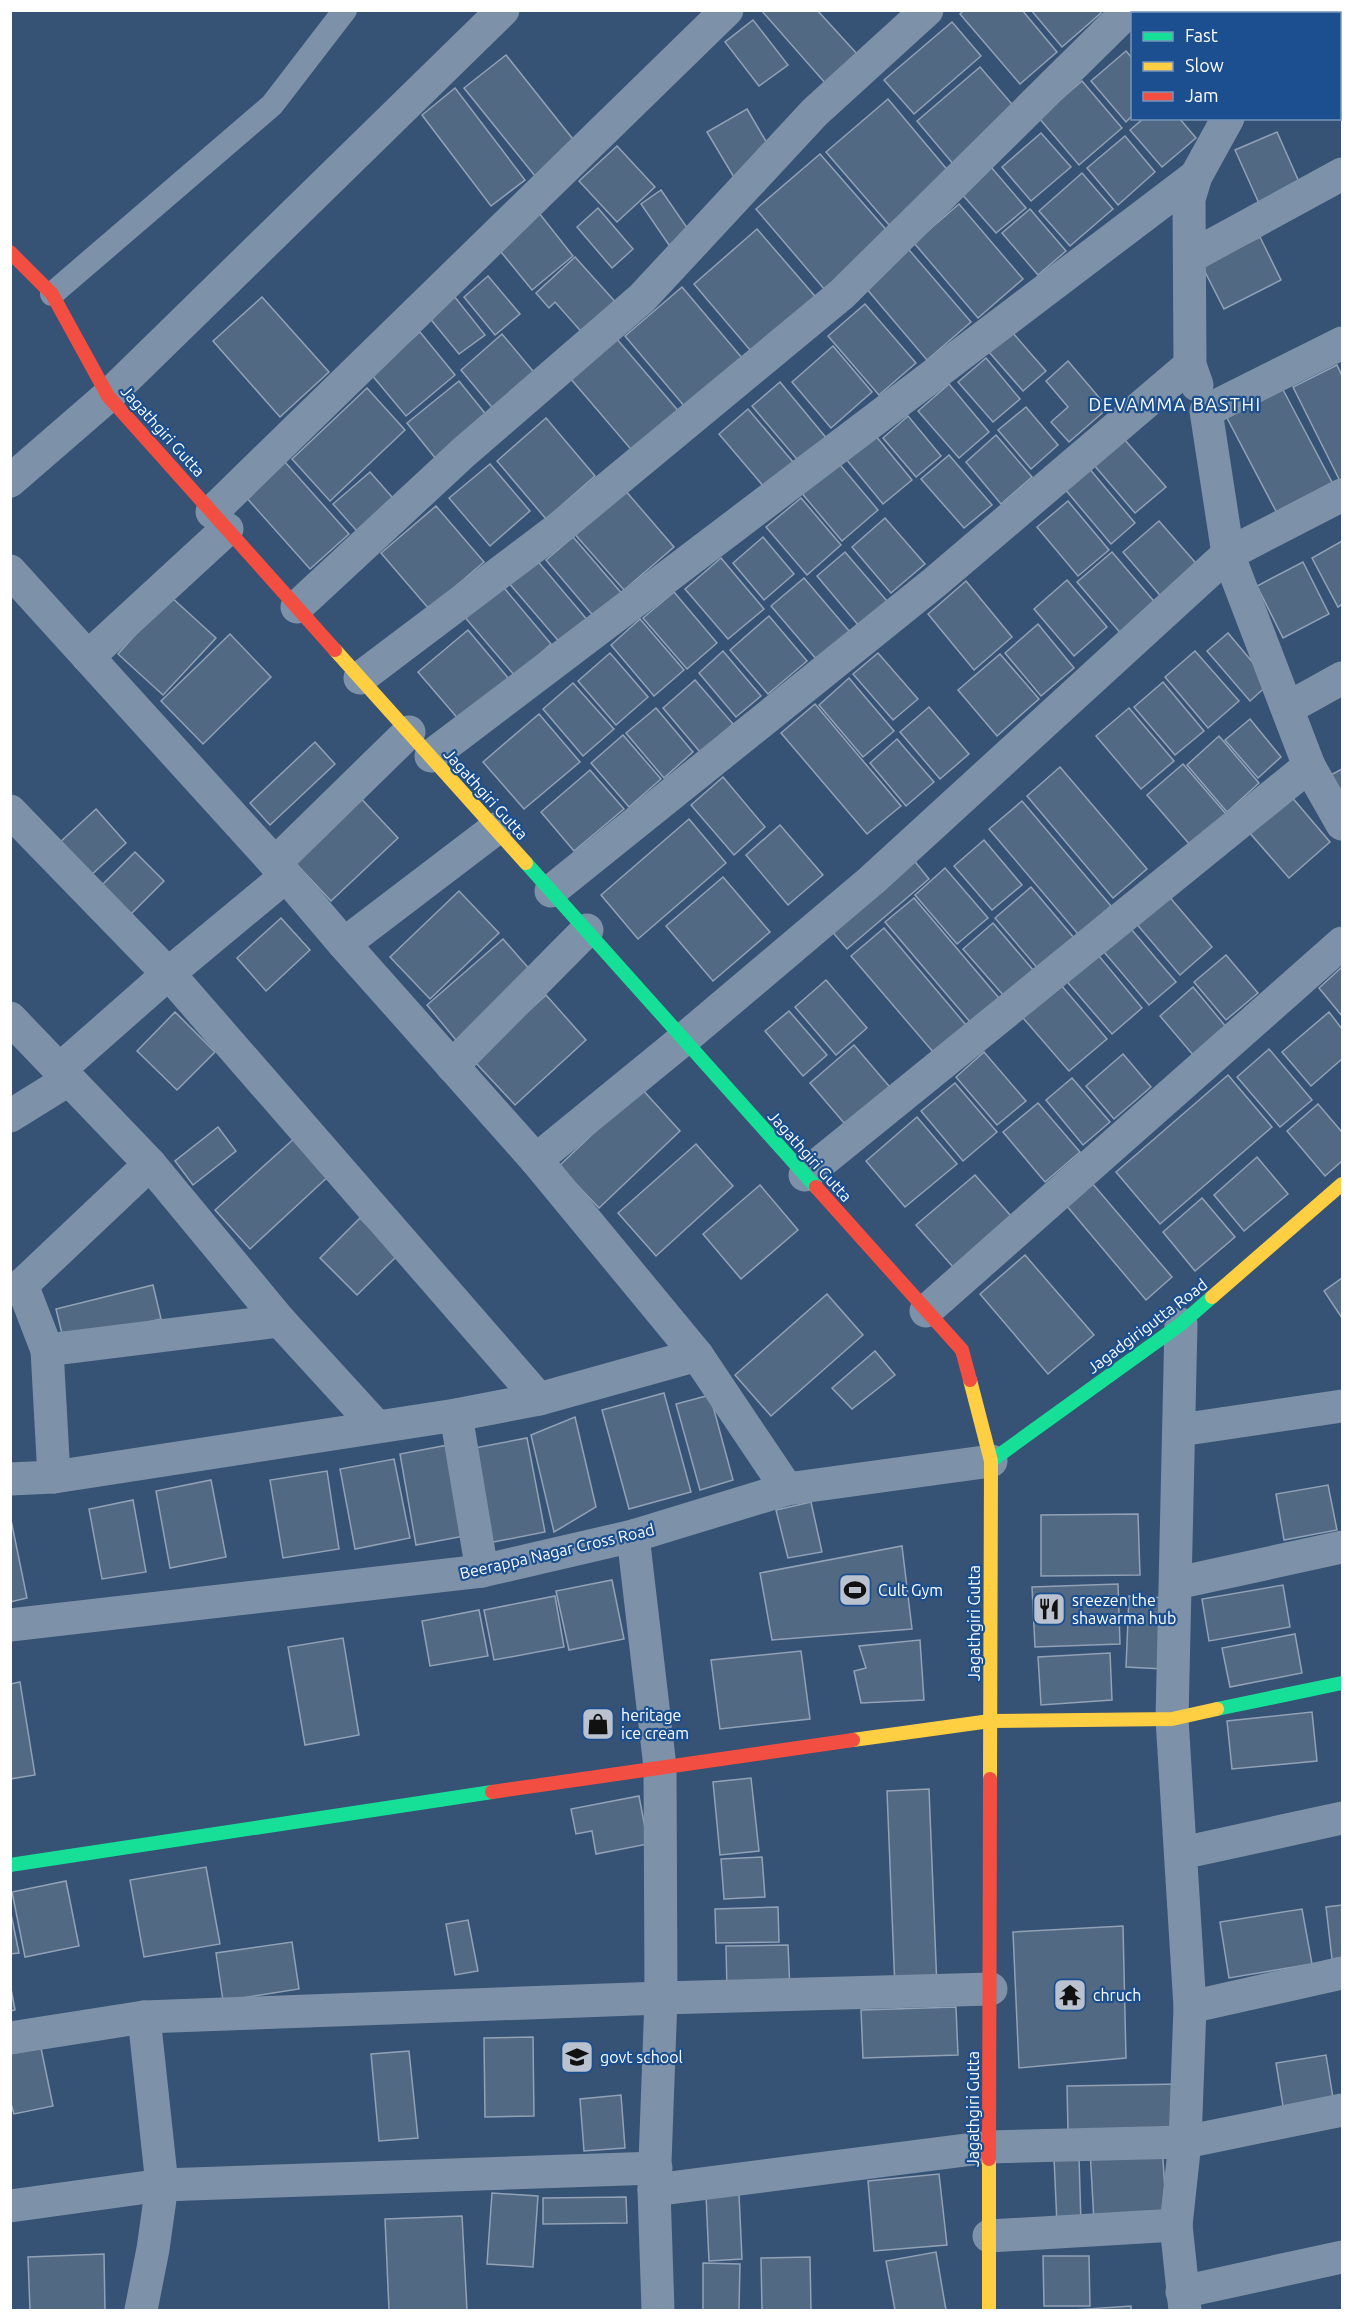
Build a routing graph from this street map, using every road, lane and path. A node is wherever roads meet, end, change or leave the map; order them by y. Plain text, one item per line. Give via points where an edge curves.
1 (345, 10) edge
2 (503, 10) edge
3 (727, 10) edge
4 (927, 10) edge
5 (1129, 10) edge
6 (1227, 120) edge
7 (1342, 174) edge
8 (1196, 176) junction
9 (10, 252) edge
10 (1190, 257) junction
11 (52, 294) junction
12 (1342, 343) edge
13 (1190, 365) junction
14 (108, 396) junction
15 (1206, 411) junction
16 (10, 481) edge
17 (1342, 495) edge
18 (220, 520) junction
19 (1228, 554) junction
20 (10, 571) edge
21 (297, 607) junction
22 (87, 657) junction
23 (360, 678) junction
24 (1342, 678) edge
25 (1287, 708) junction
26 (409, 732) junction
27 (430, 756) junction
28 (1309, 766) junction
29 (10, 811) edge
30 (1342, 824) edge
31 (495, 829) junction
32 (281, 870) junction
33 (551, 891) junction
34 (587, 930) junction
35 (1342, 943) edge
36 (344, 944) junction
37 (168, 974) junction
38 (10, 1018) edge
39 (684, 1040) junction
40 (452, 1066) junction
41 (64, 1075) junction
42 (10, 1116) edge
43 (536, 1160) junction
44 (150, 1164) junction
45 (805, 1175) junction
46 (1342, 1184) edge
47 (16, 1287) edge
48 (927, 1311) junction
49 (280, 1321) junction
50 (1181, 1324) junction
51 (47, 1350) junction
52 (697, 1355) junction
53 (539, 1399) junction
54 (1342, 1406) edge
55 (456, 1415) junction
56 (376, 1426) junction
57 (1180, 1430) junction
58 (991, 1461) junction
59 (54, 1477) junction
60 (10, 1479) edge
61 (787, 1489) junction
62 (633, 1536) junction
63 (1342, 1547) edge
64 (482, 1571) junction
65 (1177, 1582) junction
66 (10, 1625) edge
67 (1342, 1683) edge
68 (1172, 1719) junction
69 (990, 1721) junction
70 (660, 1767) junction
71 (1342, 1818) edge
72 (1182, 1852) junction
73 (10, 1865) edge
74 (1342, 1973) edge
75 (990, 1989) junction
76 (661, 1998) junction
77 (1190, 2007) junction
78 (144, 2017) junction
79 (10, 2038) edge
80 (1342, 2110) edge
81 (1185, 2142) junction
82 (989, 2146) junction
83 (655, 2179) junction
84 (162, 2185) junction
85 (10, 2206) edge
86 (1176, 2225) junction
87 (989, 2236) junction
88 (1342, 2257) edge
89 (1184, 2301) edge
90 (141, 2310) edge
91 (658, 2310) edge
92 (989, 2310) edge

1 - 11 lane via 272,105
2 - 14 street
3 - 18 street
4 - 21 street via 815,112 642,298 464,452
5 - 23 street via 842,294 564,525
6 - 8 street
7 - 10 street
8 - 10 street via 1189,199
8 - 27 street
9 - 11 street, Jagathgiri Gutta
10 - 13 street
11 - 14 street, Jagathgiri Gutta
12 - 15 street
13 - 15 street
13 - 33 street via 935,582
14 - 16 street
14 - 18 street, Jagathgiri Gutta
15 - 19 street
17 - 19 street
18 - 21 street, Jagathgiri Gutta
18 - 22 street
19 - 25 street
19 - 39 street via 872,880
20 - 22 street
21 - 23 street, Jagathgiri Gutta
22 - 32 street
23 - 26 street, Jagathgiri Gutta
24 - 25 street
25 - 28 street
26 - 27 street, Jagathgiri Gutta
26 - 32 street
27 - 31 street, Jagathgiri Gutta
28 - 30 street
28 - 45 street
29 - 37 street
31 - 33 street, Jagathgiri Gutta
31 - 36 street
32 - 36 street
32 - 37 street
33 - 34 street, Jagathgiri Gutta
34 - 39 street, Jagathgiri Gutta
34 - 40 street
35 - 48 street
36 - 40 street
37 - 41 street
37 - 53 street
38 - 41 street
39 - 43 street
39 - 45 street, Jagathgiri Gutta
40 - 43 street
41 - 42 street
41 - 44 street
43 - 52 street
44 - 47 street
44 - 49 street
45 - 48 street, Jagathgiri Gutta
46 - 50 street, Jagadgirigutta Road
47 - 51 street
48 - 58 street, Jagathgiri Gutta via 962,1350
49 - 51 street
49 - 56 street
50 - 57 street
50 - 58 street, Jagadgirigutta Road
51 - 59 street
52 - 53 street
52 - 61 street
53 - 55 street
54 - 57 street
55 - 56 street
55 - 64 street
56 - 59 street
57 - 65 street
58 - 61 street, Beerappa Nagar Cross Road
58 - 69 street, Jagathgiri Gutta
59 - 60 street
61 - 62 street, Beerappa Nagar Cross Road
62 - 64 street, Beerappa Nagar Cross Road
62 - 70 street
63 - 65 street
64 - 66 street, Beerappa Nagar Cross Road
65 - 68 street
67 - 68 street
68 - 69 street
68 - 72 street
69 - 70 street
69 - 75 street, Jagathgiri Gutta
70 - 73 street
70 - 76 street
71 - 72 street
72 - 77 street
74 - 77 street
75 - 76 street
75 - 82 street, Jagathgiri Gutta
76 - 78 street
76 - 83 street
77 - 81 street
78 - 79 street
78 - 84 street
80 - 81 street
81 - 82 street
81 - 86 street
82 - 83 street
82 - 87 street, Jagathgiri Gutta
83 - 84 street
83 - 91 street
84 - 85 street
84 - 90 street
86 - 87 street
86 - 89 street
87 - 92 street, Jagathgiri Gutta
88 - 89 street

